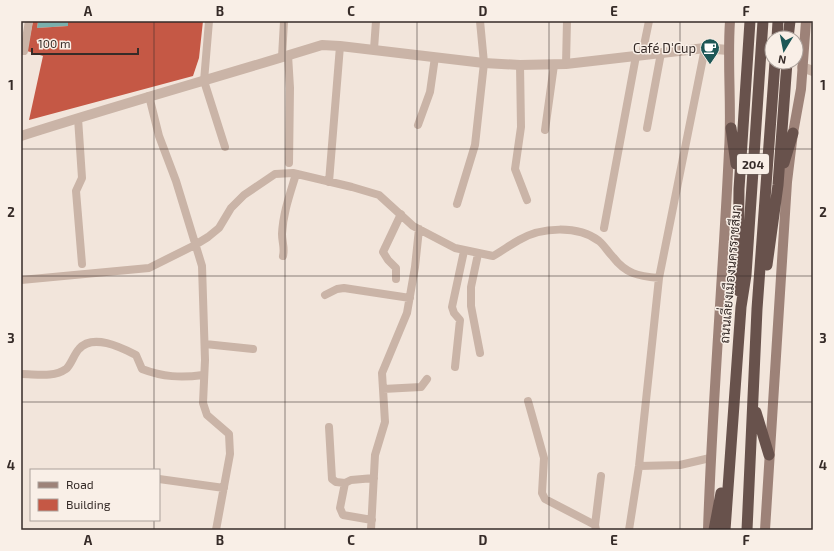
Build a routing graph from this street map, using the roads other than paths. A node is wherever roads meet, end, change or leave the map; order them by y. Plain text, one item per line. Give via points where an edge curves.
1 (29, 21) edge
2 (209, 21) edge
3 (284, 21) edge
4 (376, 21) edge
5 (480, 21) edge
6 (566, 21) edge
7 (649, 21) edge
8 (730, 21) edge
9 (750, 21) edge
10 (763, 21) edge
11 (806, 21) edge
12 (804, 44) edge
13 (340, 46) junction
14 (705, 48) junction
15 (374, 50) junction
16 (728, 50) junction
17 (21, 51) edge
18 (661, 53) junction
19 (639, 55) junction
20 (285, 56) junction
21 (435, 57) junction
22 (484, 63) junction
23 (566, 64) junction
24 (520, 65) junction
25 (554, 65) junction
26 (774, 70) edge
27 (786, 70) edge
28 (802, 70) edge
29 (204, 81) junction
30 (149, 96) junction
31 (78, 118) junction
32 (418, 125) dead end
33 (647, 128) dead end
34 (731, 128) junction
35 (545, 130) dead end
36 (793, 133) junction
37 (21, 136) edge
38 (225, 147) dead end
39 (289, 162) dead end
40 (296, 174) junction
41 (330, 182) junction
42 (778, 185) junction
43 (739, 189) junction
44 (527, 200) dead end
45 (457, 204) dead end
46 (401, 214) junction
47 (604, 228) dead end
48 (419, 229) junction
49 (195, 245) junction
50 (464, 251) junction
51 (478, 254) junction
52 (283, 256) dead end
53 (82, 264) dead end
54 (658, 278) junction
55 (396, 279) dead end
56 (21, 280) edge
57 (325, 295) dead end
58 (410, 298) junction
59 (741, 308) junction
60 (757, 309) junction
61 (205, 344) junction
62 (253, 349) dead end
63 (480, 353) dead end
64 (455, 367) dead end
65 (21, 374) edge
66 (203, 375) junction
67 (427, 379) dead end
68 (383, 389) junction
69 (528, 401) dead end
70 (753, 404) junction
71 (329, 427) dead end
72 (730, 449) junction
73 (769, 455) junction
74 (710, 458) junction
75 (639, 466) junction
76 (601, 476) dead end
77 (374, 478) junction
78 (160, 479) edge
79 (345, 483) junction
80 (224, 488) junction
81 (372, 520) junction
82 (596, 527) edge
83 (216, 530) edge
84 (371, 530) edge
85 (629, 530) edge
86 (708, 530) edge
87 (714, 530) edge
88 (725, 530) edge
89 (747, 530) edge
90 (765, 530) edge

1 - 17 street via 24,51
2 - 29 street
3 - 20 street
4 - 15 street
5 - 22 street
6 - 23 street
7 - 19 street
8 - 16 main road
9 - 43 highway
10 - 59 highway, ถนนเลี่ยงเมืองนครราชสีมา / 204 via 746,275
11 - 12 main road
13 - 15 street
13 - 20 street via 322,45
13 - 41 street
14 - 16 street
14 - 18 street
14 - 54 street
15 - 21 street
16 - 34 main road
18 - 19 street
18 - 33 street
19 - 23 street
19 - 47 street
20 - 29 street
20 - 39 street via 290,88
21 - 22 street
21 - 32 street via 430,92
22 - 24 street
22 - 45 street via 474,146
23 - 25 street
24 - 25 street
24 - 44 street via 521,127 515,169
25 - 35 street
26 - 60 highway, 204
27 - 42 highway
28 - 36 main road
29 - 30 street
29 - 38 street
30 - 31 street
30 - 49 street via 159,136 176,181
31 - 37 street
31 - 53 street via 82,178 76,191
34 - 43 highway
34 - 74 main road
36 - 42 highway
36 - 73 main road via 787,182
40 - 41 street
40 - 49 street via 275,174 244,195 231,208 219,228
40 - 52 street via 285,209
41 - 46 street via 379,195
42 - 60 highway via 767,265
43 - 59 highway via 738,277
46 - 48 street
46 - 55 street via 383,252 396,268
48 - 50 street
48 - 58 street
49 - 56 street via 149,268
49 - 61 street via 202,266
50 - 51 street
50 - 64 street via 452,307 460,320
51 - 54 street via 493,256 532,234 559,229 574,230 599,241 618,264 637,276
51 - 63 street via 471,286 471,306
54 - 75 street
57 - 58 street via 337,288 344,288
58 - 68 street via 407,313 383,367
59 - 72 highway, ถนนเลี่ยงเมืองนครราชสีมา / 204
60 - 70 highway, 204
61 - 62 street
61 - 66 street
65 - 66 street via 53,375 67,368 81,346 92,342 109,344 136,355 142,369 152,373 183,378
66 - 80 street via 203,403 207,415 229,434 230,454
67 - 68 street via 421,387
68 - 77 street via 385,422 375,455
69 - 82 street via 544,458 542,493 545,499
70 - 73 highway
70 - 89 highway, 204
71 - 79 street via 332,479
72 - 87 highway
72 - 88 highway, ถนนเลี่ยงเมืองนครราชสีมา / 204
73 - 90 main road
74 - 75 street via 680,465
74 - 86 main road
75 - 85 street
76 - 82 street
77 - 79 street
77 - 81 street
78 - 80 street
79 - 81 street via 341,512 343,515
80 - 83 street
81 - 84 street

